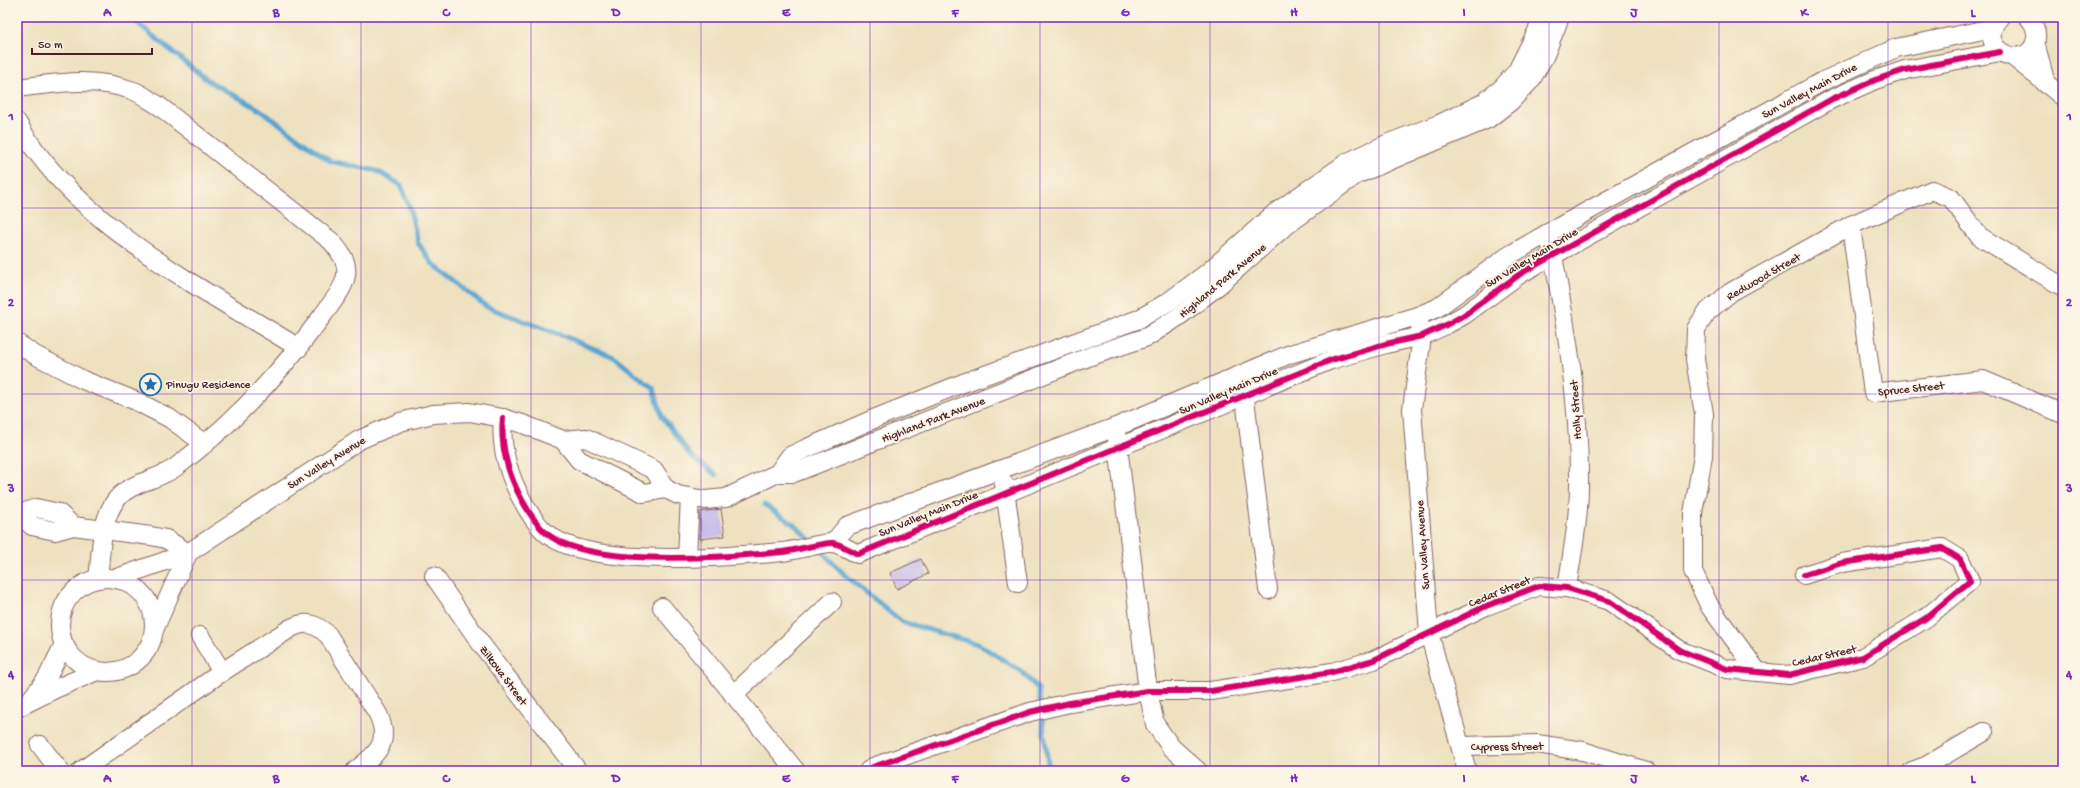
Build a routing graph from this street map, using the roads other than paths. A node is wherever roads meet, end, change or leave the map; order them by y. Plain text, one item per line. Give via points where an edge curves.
1 (1544, 17) edge
2 (1560, 17) edge
3 (2030, 18) edge
4 (1996, 22) edge
5 (2035, 42) junction
6 (2007, 55) junction
7 (2046, 84) junction
8 (17, 88) edge
9 (2063, 97) edge
10 (17, 122) edge
11 (1851, 225) junction
12 (1548, 233) junction
13 (1553, 255) junction
14 (2063, 287) edge
15 (1417, 316) junction
16 (1422, 336) junction
17 (17, 343) edge
18 (299, 348) junction
19 (1242, 375) junction
20 (1246, 394) junction
21 (2063, 414) edge
22 (503, 418) junction
23 (1116, 427) junction
24 (563, 440) junction
25 (205, 444) junction
26 (1119, 448) junction
27 (614, 452) junction
28 (1002, 470) junction
29 (778, 472) junction
30 (603, 473) junction
31 (666, 489) junction
32 (1005, 494) junction
33 (690, 497) junction
34 (19, 513) edge
35 (104, 529) junction
36 (829, 544) junction
37 (188, 553) junction
38 (687, 557) junction
39 (1804, 575) dead end
40 (434, 576) dead end
41 (106, 579) junction
42 (1018, 583) dead end
43 (1567, 588) junction
44 (1268, 590) dead end
45 (832, 602) dead end
46 (662, 607) dead end
47 (153, 630) junction
48 (1429, 633) junction
49 (200, 636) dead end
50 (64, 644) junction
51 (97, 671) junction
52 (222, 672) junction
53 (1758, 672) junction
54 (1148, 691) junction
55 (733, 695) junction
56 (24, 704) edge
57 (1984, 732) dead end
58 (40, 745) dead end
59 (1462, 746) junction
60 (1190, 769) edge
61 (1921, 769) edge
62 (60, 771) edge
63 (81, 771) edge
64 (355, 771) edge
65 (578, 771) edge
66 (796, 771) edge
67 (868, 771) edge
68 (1467, 771) edge
69 (1646, 771) edge

1 - 29 street, Highland Park Avenue via 1518,71 1483,103 1348,162 1275,213 1207,273 1168,302 1139,319 963,383 869,421 790,456
2 - 29 street, Highland Park Avenue via 1545,55 1534,74 1510,102 1488,119 1356,176 1283,228 1219,286 1147,337 1091,356 794,473
3 - 5 street via 2035,27
4 - 6 street via 1993,41
4 - 12 street, Sun Valley Main Drive via 1896,48 1823,81
5 - 6 street, Sun Valley Main Drive via 2027,53
5 - 7 street
6 - 7 street
6 - 13 street, Sun Valley Main Drive via 1905,70 1875,80 1832,99
7 - 9 street
8 - 18 street via 78,80 110,84 135,92 158,105 331,240 342,255 346,267 344,281
10 - 18 street via 50,169 84,204 122,235 165,265
11 - 14 street, Redwood Street via 1932,190 1951,198 1979,236
11 - 21 street, Spruce Street via 1873,394 1983,380
11 - 53 street, Redwood Street via 1731,292 1707,312 1696,329 1695,360 1704,414 1703,456 1693,513 1694,572 1710,607
12 - 13 street, Holly Street
12 - 15 street, Sun Valley Main Drive via 1508,256 1437,308
13 - 16 street, Sun Valley Main Drive via 1520,274 1464,315
13 - 43 street, Holly Street via 1566,323 1576,402 1579,486
15 - 16 street, Sun Valley Avenue
15 - 19 street, Sun Valley Main Drive via 1290,354
16 - 20 street, Sun Valley Main Drive via 1331,360
16 - 48 street, Sun Valley Avenue via 1412,409
17 - 25 street via 83,380 136,401 169,418
18 - 25 street via 248,404
19 - 20 street
19 - 23 street, Sun Valley Main Drive
20 - 26 street, Sun Valley Main Drive
20 - 44 street
22 - 24 street, Highland Park Avenue
22 - 37 street, Sun Valley Avenue via 469,412 433,414 400,422 352,444
22 - 38 street via 502,436 514,485 529,513 545,532 570,545 597,554
23 - 26 street
23 - 28 street, Sun Valley Main Drive
24 - 27 street, Highland Park Avenue via 586,438
24 - 30 street, Highland Park Avenue via 579,460
25 - 35 street via 175,468 126,490 115,501
26 - 32 street, Sun Valley Main Drive
26 - 54 street
27 - 30 street
27 - 31 street, Highland Park Avenue via 654,470
28 - 32 street
28 - 36 street, Sun Valley Main Drive via 847,526
29 - 33 street, Highland Park Avenue via 726,498 705,500
30 - 31 street, Highland Park Avenue via 644,493
31 - 33 street, Highland Park Avenue
32 - 36 street, Sun Valley Main Drive via 858,554
32 - 42 street
33 - 38 street
34 - 35 street via 36,508 59,513 73,526
35 - 37 street via 166,539
35 - 41 street
36 - 38 street via 784,552
37 - 41 street, Sun Valley Avenue
37 - 47 street
39 - 53 street, Cedar Street via 1842,563 1942,548 1960,560 1970,581 1926,618 1863,657 1789,675
40 - 65 street, Zilkova Street via 482,645
41 - 47 street via 128,583 139,591 153,616
41 - 50 street via 79,588 65,604 60,630
43 - 48 street, Cedar Street via 1539,586 1514,594
43 - 53 street, Cedar Street via 1609,601 1679,650 1726,669
45 - 55 street
46 - 55 street
47 - 51 street via 144,654 134,663 110,672
48 - 54 street, Cedar Street via 1374,660 1332,672 1211,691
48 - 59 street, Sun Valley Avenue
49 - 52 street
50 - 51 street via 77,662
50 - 56 street via 47,678
51 - 56 street
52 - 63 street
52 - 64 street via 296,625 310,623 320,628 328,635 384,727 384,739 378,751
54 - 60 street via 1155,724
54 - 67 street, Cedar Street via 1030,712 873,767
55 - 66 street
57 - 61 street
58 - 62 street
59 - 68 street, Sun Valley Avenue
59 - 69 street, Cypress Street via 1537,744 1583,751

